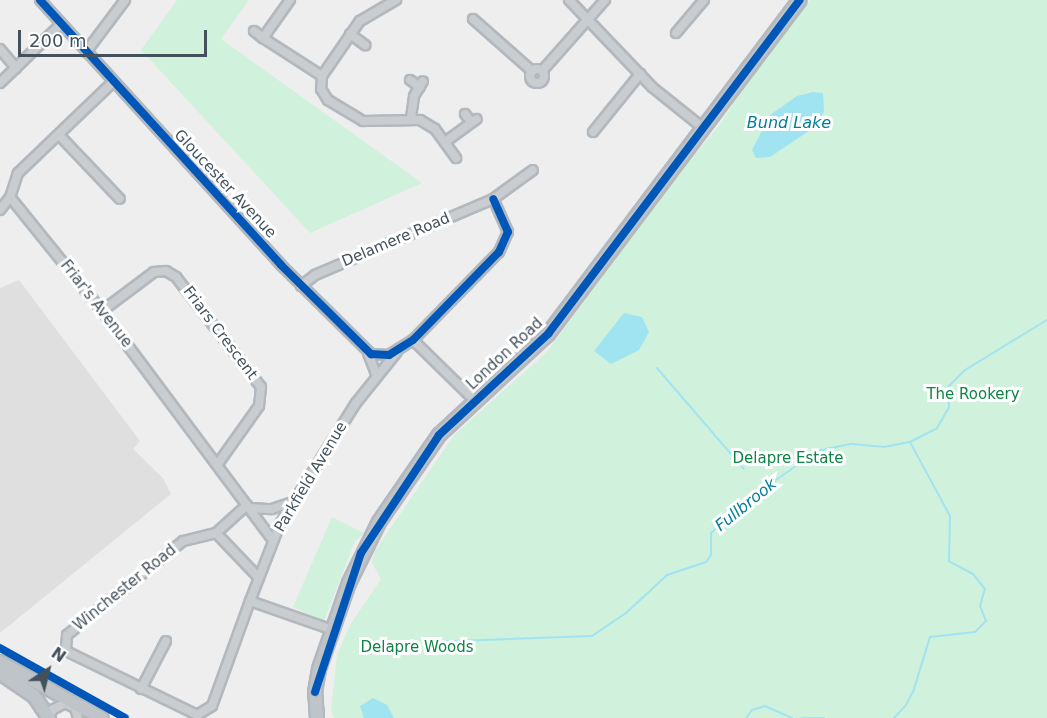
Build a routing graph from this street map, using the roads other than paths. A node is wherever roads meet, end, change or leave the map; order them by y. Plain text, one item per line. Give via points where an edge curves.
1 (40, 0) edge
2 (125, 0) edge
3 (290, 0) edge
4 (396, 0) edge
5 (569, 0) edge
6 (606, 0) edge
7 (704, 0) edge
8 (800, 0) edge
9 (473, 19) dead end
10 (588, 20) junction
11 (60, 25) junction
12 (254, 31) dead end
13 (676, 33) dead end
14 (350, 34) junction
15 (263, 38) junction
16 (365, 45) dead end
17 (0, 49) edge
18 (86, 52) junction
19 (16, 68) junction
20 (532, 71) junction
21 (542, 71) junction
22 (640, 74) junction
23 (322, 76) junction
24 (410, 80) dead end
25 (113, 82) junction
26 (0, 83) edge
27 (465, 114) dead end
28 (411, 118) junction
29 (703, 128) junction
30 (592, 132) dead end
31 (59, 135) junction
32 (445, 142) junction
33 (456, 158) dead end
34 (533, 170) dead end
35 (10, 197) junction
36 (120, 199) dead end
37 (493, 199) junction
38 (0, 210) edge
39 (301, 286) junction
40 (102, 311) junction
41 (413, 340) junction
42 (400, 347) junction
43 (368, 353) junction
44 (377, 376) junction
45 (475, 401) junction
46 (217, 465) junction
47 (293, 501) junction
48 (248, 506) junction
49 (216, 533) junction
50 (273, 540) junction
51 (258, 578) junction
52 (250, 601) junction
53 (333, 630) junction
54 (165, 641) dead end
55 (0, 662) edge
56 (0, 673) edge
57 (141, 689) junction
58 (71, 703) junction
59 (49, 718) edge
60 (78, 718) edge
61 (102, 718) edge
62 (317, 718) edge

1 - 11 street, Gloucester Avenue
2 - 18 street
3 - 15 street
4 - 14 street via 364,17
5 - 10 street
6 - 10 street
7 - 13 street
8 - 29 highway, London Road
9 - 20 street
10 - 21 street
10 - 22 street
11 - 18 street, Gloucester Avenue
11 - 19 street
12 - 15 street
14 - 16 street
14 - 23 street
15 - 23 street
17 - 19 street
18 - 25 street, Gloucester Avenue
19 - 26 street
20 - 21 street
20 - 21 street via 531,79 539,83 544,79
22 - 29 street
22 - 30 street
23 - 28 street via 324,95 355,118 383,123
24 - 28 street via 422,84 414,96
25 - 31 street
25 - 39 street, Gloucester Avenue
27 - 32 street via 474,120
28 - 32 street via 429,125
29 - 45 highway, London Road via 548,334
31 - 35 street via 18,173
31 - 36 street
32 - 33 street
34 - 37 street, Delamere Road
35 - 38 street
35 - 40 street, Friar's Avenue
37 - 39 street, Delamere Road via 315,275
37 - 41 street, Parkfield Avenue via 504,216 506,242
39 - 43 street, Gloucester Avenue
40 - 46 street, Friar's Avenue
40 - 46 street, Friars Crescent via 154,272 166,271 176,277 261,387 259,406
41 - 42 street, Parkfield Avenue
41 - 45 street
42 - 43 street via 383,356
42 - 44 street, Parkfield Avenue
43 - 44 street
44 - 47 street, Parkfield Avenue
45 - 53 highway, London Road via 439,435 379,522 361,553
46 - 48 street, Friar's Avenue
47 - 48 street via 272,509
47 - 50 street, Parkfield Avenue
48 - 49 street, Winchester Road
48 - 50 street, Friar's Avenue
49 - 51 street
49 - 57 street, Winchester Road via 183,541 67,635 69,654
50 - 51 street, Parkfield Avenue
51 - 52 street, Parkfield Avenue
52 - 53 street
52 - 57 street, Winchester Road via 212,706 206,712 197,716
53 - 62 highway, London Road via 315,692
54 - 57 street
55 - 58 highway
56 - 59 highway via 34,696
58 - 59 street via 56,706
58 - 60 street
58 - 61 highway

